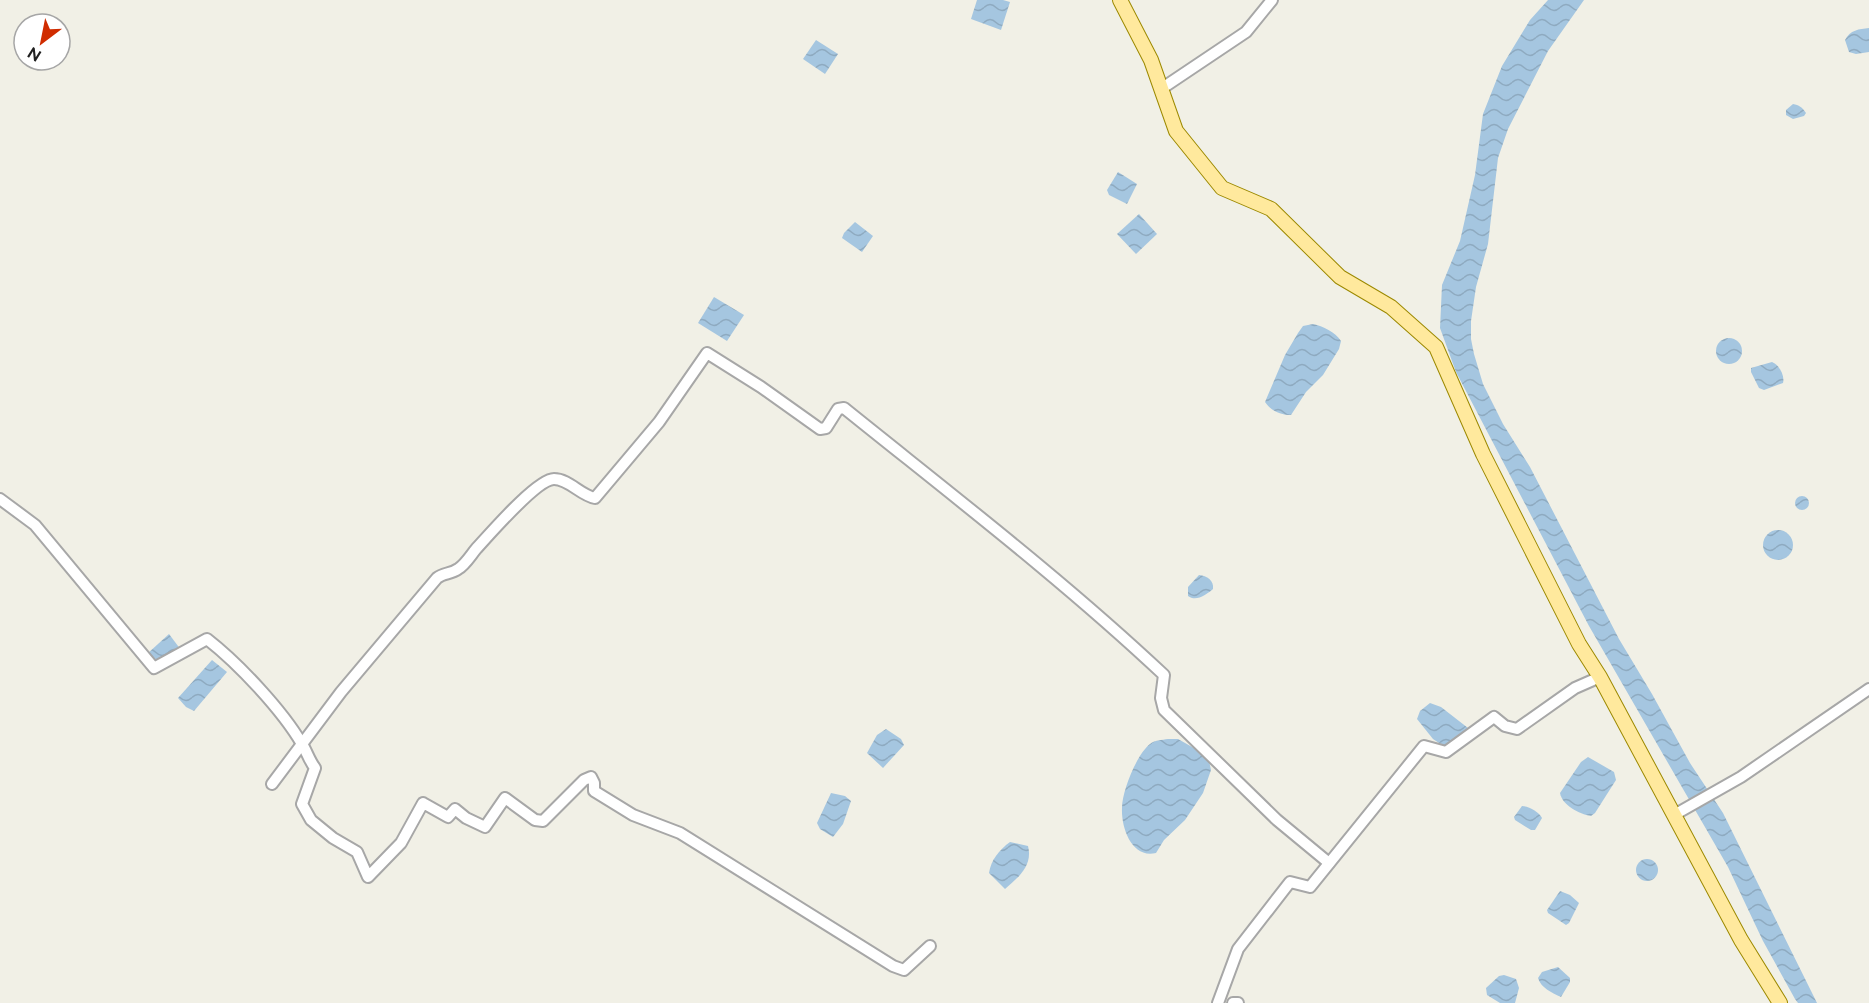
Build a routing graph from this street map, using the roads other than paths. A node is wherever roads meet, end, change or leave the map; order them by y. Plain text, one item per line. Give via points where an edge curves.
1 (1120, 0) edge
2 (1272, 0) edge
3 (1161, 89) junction
4 (0, 499) edge
5 (1600, 677) junction
6 (1869, 688) edge
7 (302, 744) junction
8 (272, 784) dead end
9 (1681, 812) junction
10 (1329, 863) junction
11 (930, 946) dead end
12 (1218, 1003) edge
13 (1233, 1003) edge
14 (1238, 1003) edge
15 (1780, 1003) edge

1 - 3 main road via 1151,60
2 - 3 street via 1246,32
3 - 5 main road via 1176,131 1222,188 1271,209 1340,277 1391,307 1436,347 1483,454 1579,645
4 - 7 street via 35,525 154,668 207,639 269,700
5 - 9 main road
5 - 10 street via 1575,688 1517,729 1494,717 1446,752 1424,746
6 - 9 street via 1740,777
7 - 8 street
7 - 10 street via 437,578 458,570 500,522 541,484 552,479 563,481 595,498 658,422 707,353 820,429 826,428 838,409 844,408 1017,548 1164,675 1164,710 1277,820
7 - 11 street via 315,768 302,804 311,820 357,852 368,878 401,843 423,803 448,818 455,809 485,827 505,798 543,821 591,777 594,790 609,802 680,833 893,966 904,970
9 - 15 main road via 1741,940
10 - 12 street via 1310,887 1290,882 1238,949
13 - 14 street

